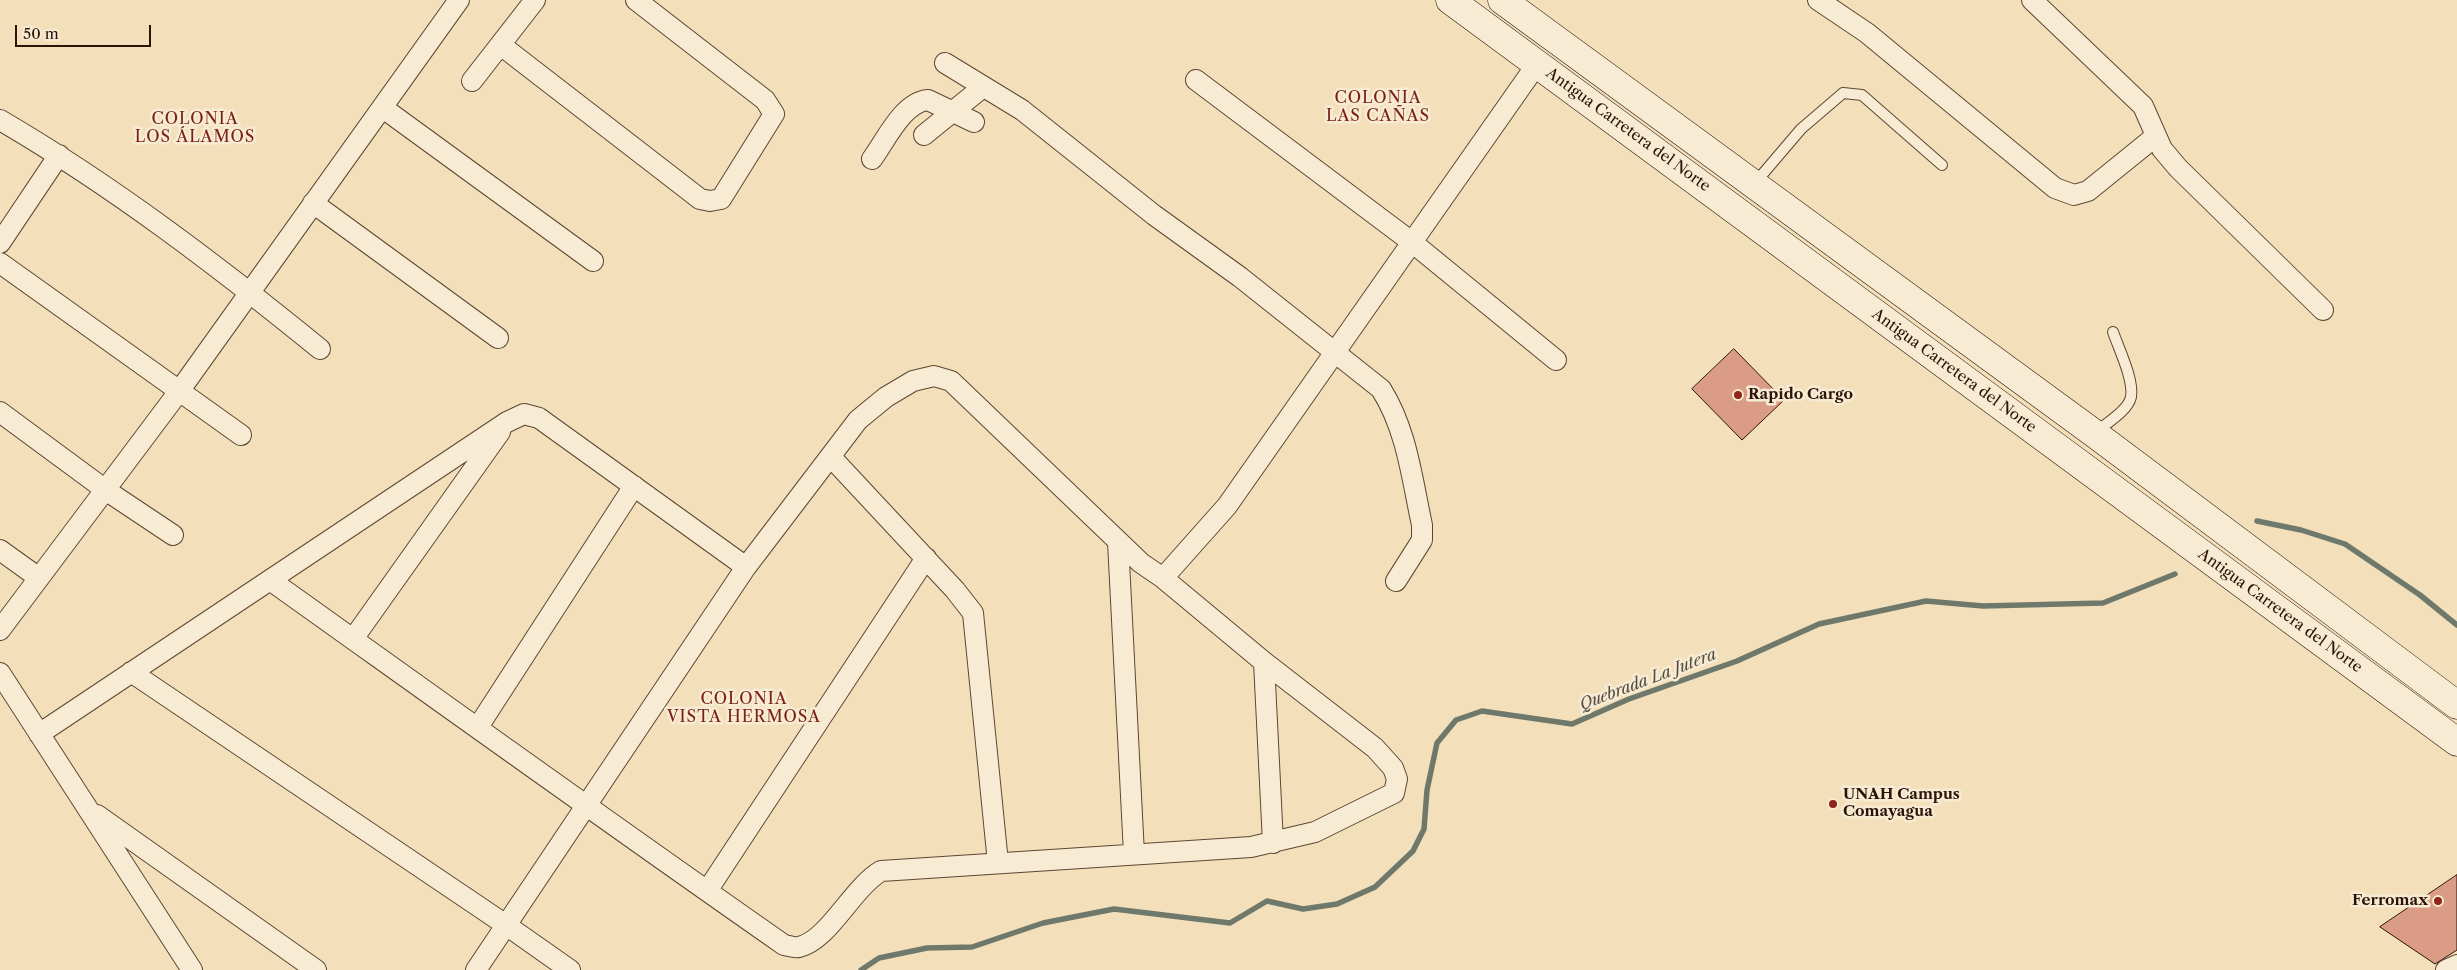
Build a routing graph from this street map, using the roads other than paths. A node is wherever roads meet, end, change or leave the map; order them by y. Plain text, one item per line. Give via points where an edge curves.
1 (459, 0) edge
2 (535, 0) edge
3 (636, 0) edge
4 (1450, 0) edge
5 (1502, 0) edge
6 (1818, 0) edge
7 (2032, 0) edge
8 (502, 46) junction
9 (944, 63) dead end
10 (1537, 64) junction
11 (1196, 80) dead end
12 (472, 81) dead end
13 (983, 87) junction
14 (383, 108) junction
15 (953, 112) junction
16 (0, 120) edge
17 (974, 122) dead end
18 (924, 135) dead end
19 (2156, 136) junction
20 (60, 155) junction
21 (872, 159) dead end
22 (1942, 165) dead end
23 (1753, 186) junction
24 (313, 203) junction
25 (0, 243) edge
26 (1413, 243) junction
27 (593, 261) dead end
28 (0, 262) edge
29 (250, 292) junction
30 (2322, 310) dead end
31 (2113, 332) dead end
32 (498, 338) dead end
33 (320, 348) dead end
34 (1336, 353) junction
35 (1556, 360) dead end
36 (180, 390) junction
37 (0, 412) edge
38 (506, 422) junction
39 (2094, 434) junction
40 (241, 435) dead end
41 (831, 456) junction
42 (634, 486) junction
43 (107, 491) junction
44 (173, 534) dead end
45 (1118, 542) junction
46 (0, 550) edge
47 (926, 558) junction
48 (746, 567) junction
49 (39, 578) junction
50 (1163, 578) junction
51 (270, 580) junction
52 (1396, 581) dead end
53 (0, 630) edge
54 (353, 638) junction
55 (1264, 662) junction
56 (131, 672) junction
57 (0, 673) edge
58 (2457, 705) edge
59 (478, 728) junction
60 (39, 734) junction
61 (2457, 742) edge
62 (587, 805) junction
63 (87, 808) junction
64 (1273, 843) junction
65 (1134, 854) junction
66 (998, 863) junction
67 (707, 891) junction
68 (506, 925) junction
69 (2457, 965) edge
70 (192, 970) edge
71 (316, 970) edge
72 (476, 970) edge
73 (570, 970) edge
74 (2446, 970) edge

1 - 14 street
2 - 8 street
3 - 8 street via 766,100 774,114 721,199 700,200
4 - 10 main road, Antigua Carretera del Norte
5 - 23 main road, Antigua Carretera del Norte
6 - 19 street via 1867,33 2055,188 2074,195 2088,191
7 - 19 street via 2143,106
8 - 12 street
9 - 13 street
10 - 26 street
10 - 61 main road, Antigua Carretera del Norte
11 - 26 street
13 - 15 street
13 - 34 street via 1022,110
14 - 24 street
14 - 27 street
15 - 17 street
15 - 18 street
15 - 21 street via 922,100 903,116
16 - 20 street
19 - 30 street via 2178,168
20 - 25 street
20 - 29 street
22 - 23 lane via 1862,96 1843,93 1801,129
23 - 39 main road, Antigua Carretera del Norte
24 - 29 street
24 - 32 street
26 - 34 street
26 - 35 street
28 - 36 street
29 - 33 street
29 - 36 street
31 - 39 lane via 2130,382 2131,398
34 - 50 street via 1227,506
34 - 52 street via 1381,389 1402,432 1422,525 1422,540
36 - 40 street
36 - 43 street
37 - 43 street
38 - 42 street via 524,414 539,418
38 - 51 street
38 - 54 street
39 - 58 main road, Antigua Carretera del Norte
41 - 45 street via 858,420 886,397 913,382 934,376 951,381
41 - 47 street
41 - 48 street
42 - 48 street
42 - 59 street
43 - 44 street
43 - 49 street
45 - 50 street
45 - 65 street
46 - 49 street
47 - 66 street via 973,613
47 - 67 street
48 - 62 street
49 - 53 street
50 - 55 street
51 - 54 street
51 - 56 street
54 - 59 street
55 - 64 street
55 - 64 street via 1375,748 1393,768 1397,779 1394,794 1314,832
56 - 60 street
56 - 68 street
57 - 60 street
59 - 62 street
60 - 63 street
62 - 67 street
62 - 68 street
63 - 70 street
63 - 71 street
64 - 65 street
65 - 66 street
66 - 67 street via 881,871 868,879 819,936 797,948 784,945
68 - 72 street
68 - 73 street
69 - 74 street

